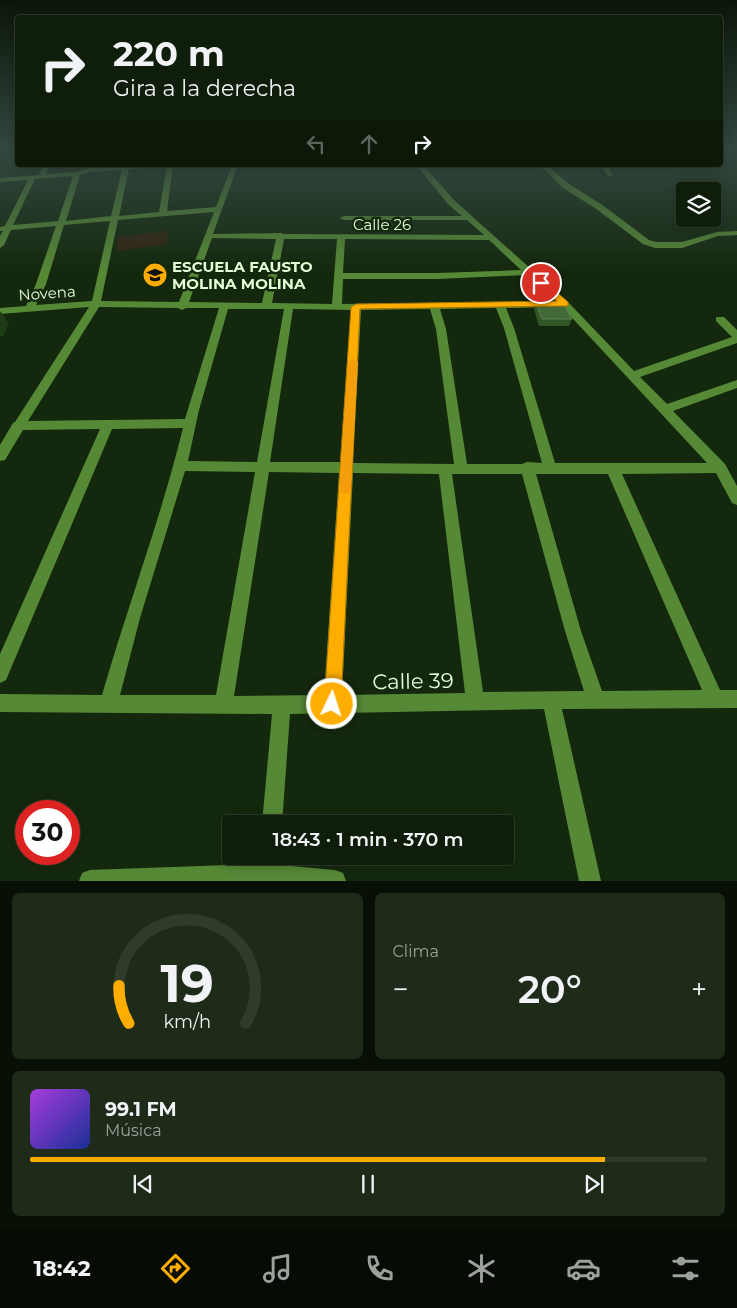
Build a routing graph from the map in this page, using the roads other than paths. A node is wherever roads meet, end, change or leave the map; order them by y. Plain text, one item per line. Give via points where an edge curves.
1 (26, 191) edge
2 (72, 191) edge
3 (125, 191) edge
4 (166, 191) edge
5 (225, 191) edge
6 (441, 191) edge
7 (574, 191) edge
8 (218, 209) junction
9 (163, 214) junction
10 (116, 218) junction
11 (344, 218) dead end
12 (469, 218) junction
13 (60, 224) junction
14 (9, 228) junction
15 (0, 229) edge
16 (737, 233) edge
17 (209, 236) junction
18 (281, 236) junction
19 (341, 237) junction
20 (493, 238) junction
21 (0, 245) edge
22 (530, 272) junction
23 (339, 276) junction
24 (96, 304) junction
25 (565, 304) junction
26 (500, 305) junction
27 (434, 306) junction
28 (182, 307) junction
29 (224, 307) junction
30 (266, 307) junction
31 (289, 307) junction
32 (337, 307) junction
33 (356, 307) junction
34 (30, 309) junction
35 (0, 311) edge
36 (720, 319) dead end
37 (737, 337) edge
38 (632, 375) junction
39 (737, 384) edge
40 (665, 410) junction
41 (191, 423) junction
42 (108, 424) junction
43 (18, 426) junction
44 (0, 456) edge
45 (180, 466) junction
46 (264, 466) junction
47 (527, 467) junction
48 (612, 467) junction
49 (346, 468) junction
50 (445, 468) junction
51 (461, 468) junction
52 (550, 468) junction
53 (720, 468) junction
54 (737, 499) edge
55 (0, 674) edge
56 (714, 698) junction
57 (737, 699) edge
58 (552, 700) junction
59 (596, 700) junction
60 (475, 702) junction
61 (0, 703) edge
62 (108, 704) junction
63 (224, 704) junction
64 (332, 704) junction
65 (282, 705) junction
66 (273, 815) edge
67 (268, 870) edge
68 (90, 880) edge
69 (335, 880) edge
70 (590, 880) edge

1 - 14 street
2 - 13 street
3 - 10 street
4 - 9 street
5 - 8 street
6 - 12 street
7 - 16 street via 655,245 682,245 717,234
8 - 9 street
8 - 17 street
9 - 10 street
10 - 13 street
10 - 24 street
11 - 12 street
12 - 20 street
13 - 14 street
13 - 34 street
14 - 15 street
14 - 21 street
17 - 18 street
17 - 28 street
18 - 19 street
18 - 30 street
19 - 20 street, Calle 26
19 - 23 street, Calle 26
20 - 22 street
22 - 23 street
22 - 25 street
23 - 32 street, Calle 26
24 - 28 street, Novena
24 - 34 street, Novena
24 - 43 street
25 - 26 street, Novena
25 - 38 street
26 - 27 street, Novena
26 - 52 street
27 - 33 street, Novena
27 - 51 street via 441,329
28 - 29 street, Novena
29 - 30 street, Novena
29 - 41 street
30 - 31 street, Novena
31 - 32 street, Novena
31 - 46 street
32 - 33 street, Novena
33 - 49 street
34 - 35 street, Novena
36 - 37 street
37 - 38 street
38 - 40 street
39 - 40 street
40 - 53 street
41 - 42 street
41 - 45 street
42 - 43 street
42 - 55 street
43 - 44 street
45 - 46 street
45 - 62 street
46 - 49 street
46 - 63 street
47 - 51 street
47 - 52 street
47 - 59 street
48 - 52 street
48 - 53 street
48 - 56 street
49 - 50 street
49 - 64 street
50 - 51 street
50 - 60 street
53 - 54 street
56 - 57 street, Calle 39
56 - 59 street, Calle 39
58 - 59 street, Calle 39
58 - 60 street, Calle 39
58 - 70 street
60 - 64 street, Calle 39
61 - 62 street, Calle 39
62 - 63 street, Calle 39
63 - 65 street, Calle 39
64 - 65 street, Calle 39
65 - 66 street
67 - 68 street
67 - 69 street

